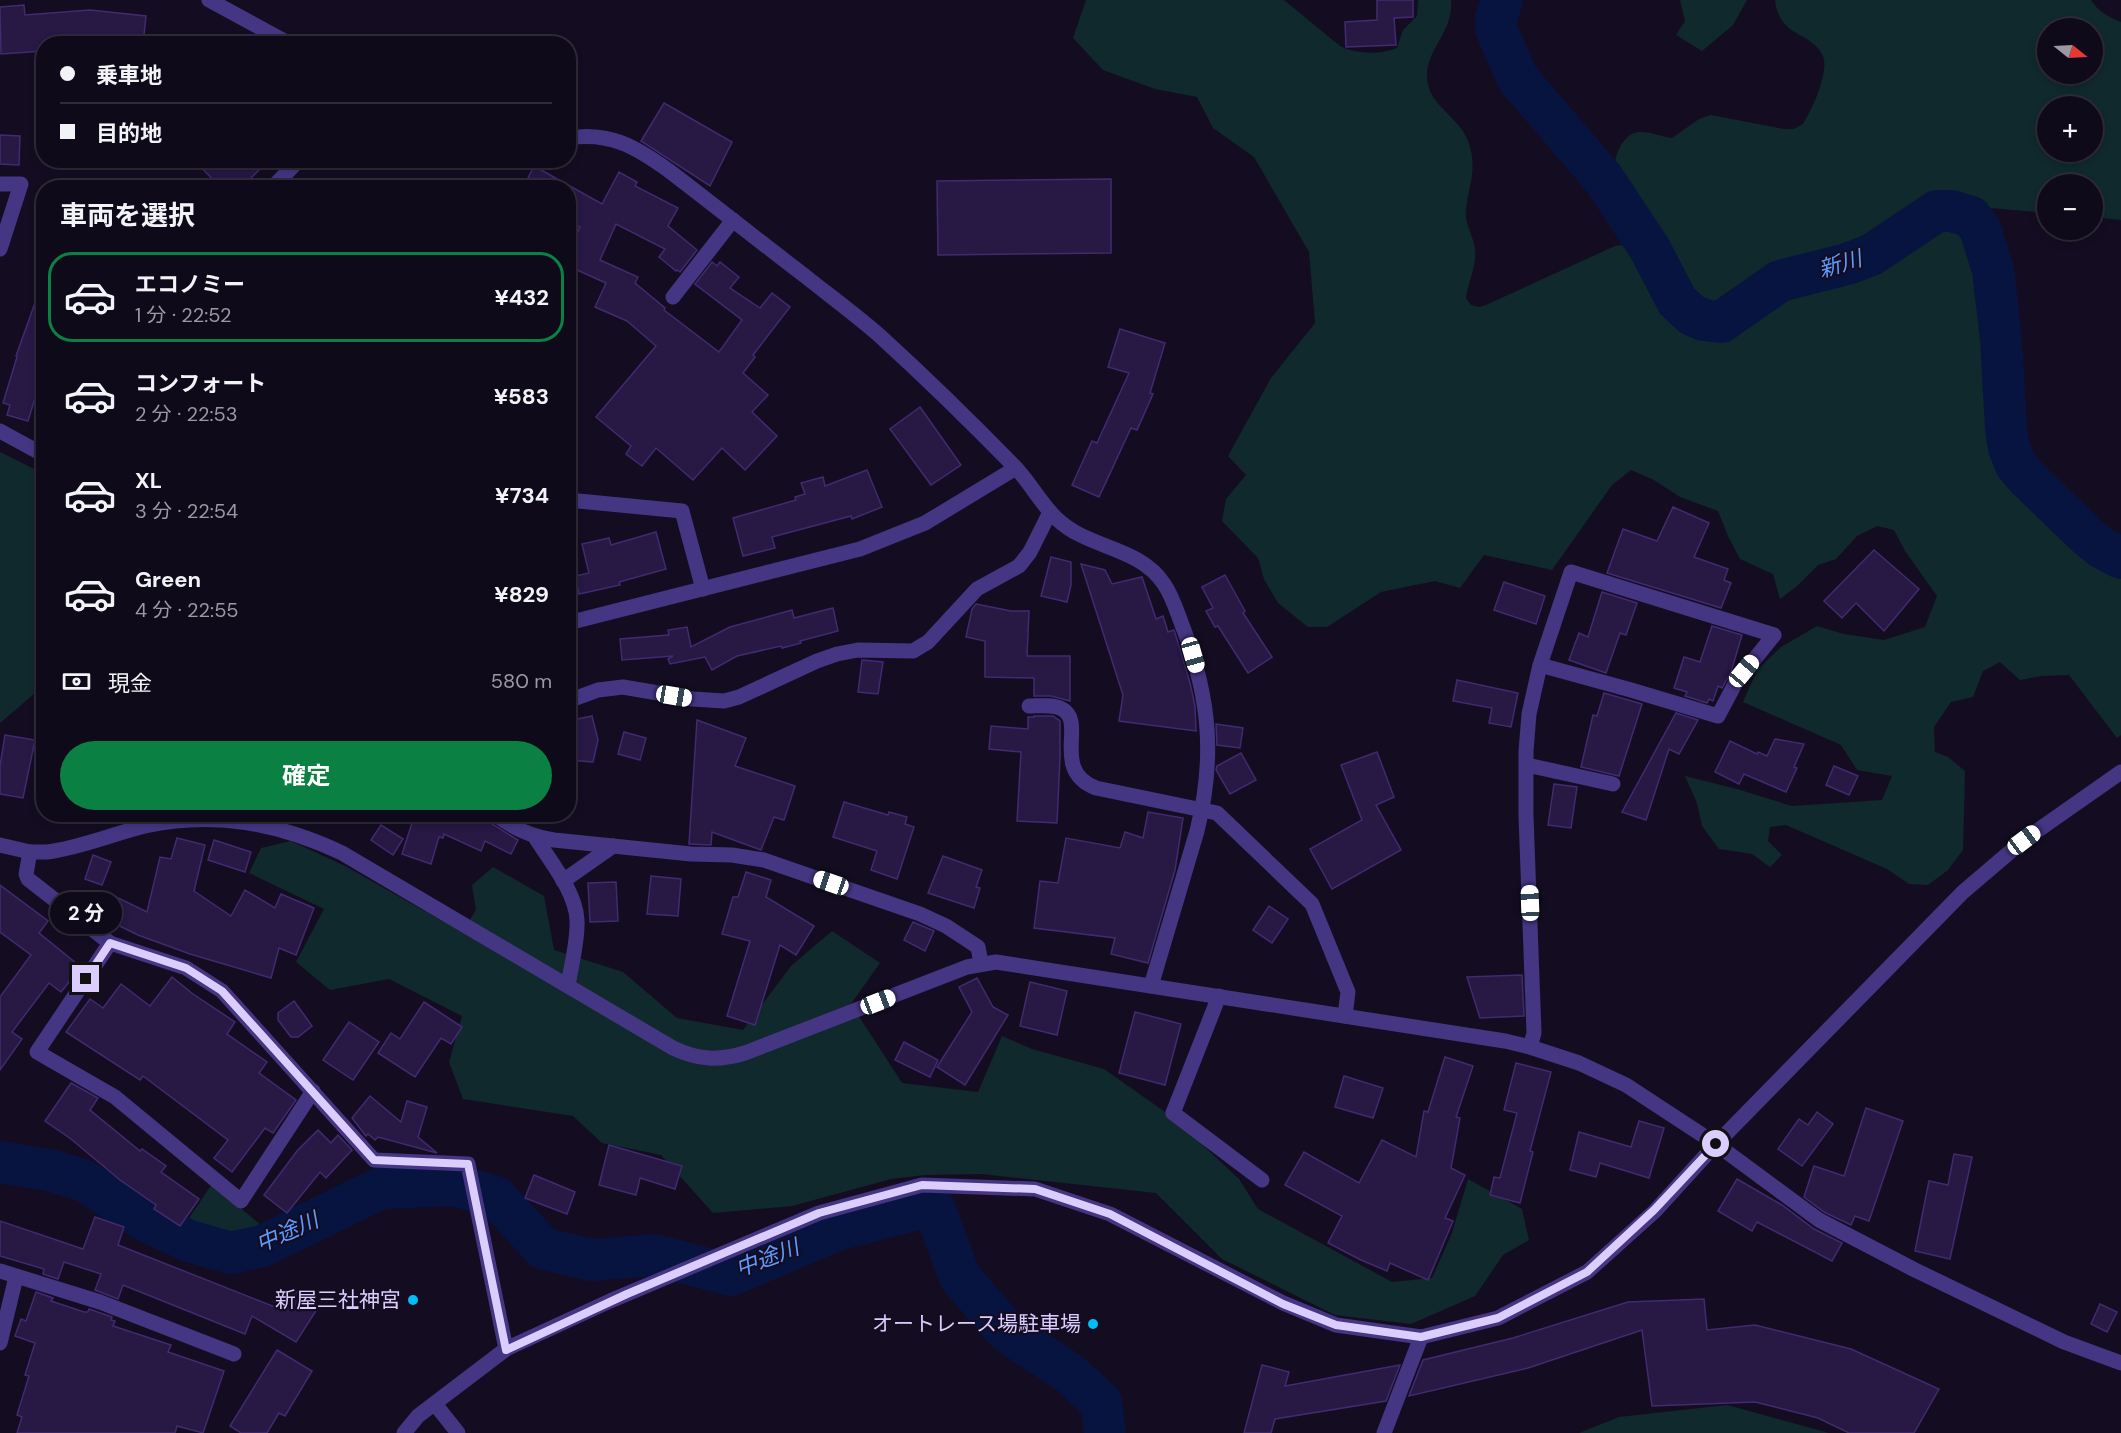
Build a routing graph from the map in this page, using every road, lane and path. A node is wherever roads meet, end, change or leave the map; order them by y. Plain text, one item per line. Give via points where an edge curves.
1 (209, 0) edge
2 (275, 36) edge
3 (576, 137) edge
4 (291, 168) edge
5 (280, 180) edge
6 (0, 184) edge
7 (733, 220) junction
8 (0, 249) edge
9 (673, 297) dead end
10 (0, 431) edge
11 (36, 451) edge
12 (1016, 468) junction
13 (576, 501) edge
14 (1050, 512) junction
15 (704, 589) junction
16 (576, 621) edge
17 (1540, 665) junction
18 (576, 698) edge
19 (1029, 706) dead end
20 (1527, 765) junction
21 (2121, 772) edge
22 (1613, 784) dead end
23 (1202, 809) junction
24 (167, 822) edge
25 (256, 822) edge
26 (506, 822) edge
27 (535, 837) junction
28 (0, 845) edge
29 (613, 846) junction
30 (30, 852) junction
31 (563, 881) junction
32 (110, 943) junction
33 (981, 963) junction
34 (568, 986) junction
35 (1151, 986) junction
36 (1219, 996) junction
37 (1345, 1016) junction
38 (1530, 1047) junction
39 (313, 1091) junction
40 (1716, 1144) junction
41 (1262, 1180) dead end
42 (0, 1271) edge
43 (16, 1277) junction
44 (1421, 1337) junction
45 (0, 1343) edge
46 (506, 1350) junction
47 (234, 1354) dead end
48 (2121, 1363) edge
49 (435, 1404) junction
50 (404, 1433) edge
51 (458, 1433) edge
52 (1384, 1433) edge

1 - 2 street
3 - 7 street via 595,135 624,144 668,170
4 - 5 street
6 - 8 street via 21,184
7 - 9 street
7 - 12 street via 878,335
10 - 11 street
12 - 14 street
12 - 15 street via 955,506 893,537 827,559
13 - 15 street via 682,511
14 - 18 street via 1019,566 977,589 928,642 913,651 858,650 837,654 724,701 623,687
14 - 23 street via 1073,532 1140,560 1165,585 1193,655 1204,698 1208,765
15 - 16 street
17 - 17 street via 1571,572 1774,635 1736,682 1718,716
17 - 20 street via 1529,714
19 - 23 street via 1053,706 1070,717 1072,760 1075,773 1084,783
20 - 22 street
20 - 38 street via 1534,1032
21 - 40 street via 2024,840 1964,892
23 - 35 street
23 - 37 street via 1217,813 1312,904 1348,992
24 - 30 street via 47,852
25 - 34 street via 342,854
26 - 27 street
27 - 29 street
27 - 31 street
28 - 30 street
29 - 31 street
29 - 33 street via 764,860 933,919 978,947
30 - 32 street via 28,879
31 - 34 street via 578,919
32 - 39 street via 186,968 222,991
32 - 39 street via 37,1052 115,1097 241,1201
33 - 34 street via 727,1059 690,1056
33 - 35 street via 1011,963
35 - 36 street
36 - 37 street
36 - 41 street via 1173,1113
37 - 38 street
38 - 40 street via 1580,1063 1626,1085
39 - 46 street via 374,1160 468,1164
40 - 44 street via 1654,1210 1587,1272 1498,1318
40 - 48 street via 1819,1220 2064,1342
42 - 43 street
43 - 45 street
43 - 47 street via 100,1302
44 - 46 street via 1336,1325 1283,1304 1110,1214 1035,1189 922,1185 819,1213
44 - 52 street
46 - 49 street
49 - 50 street
49 - 51 street

